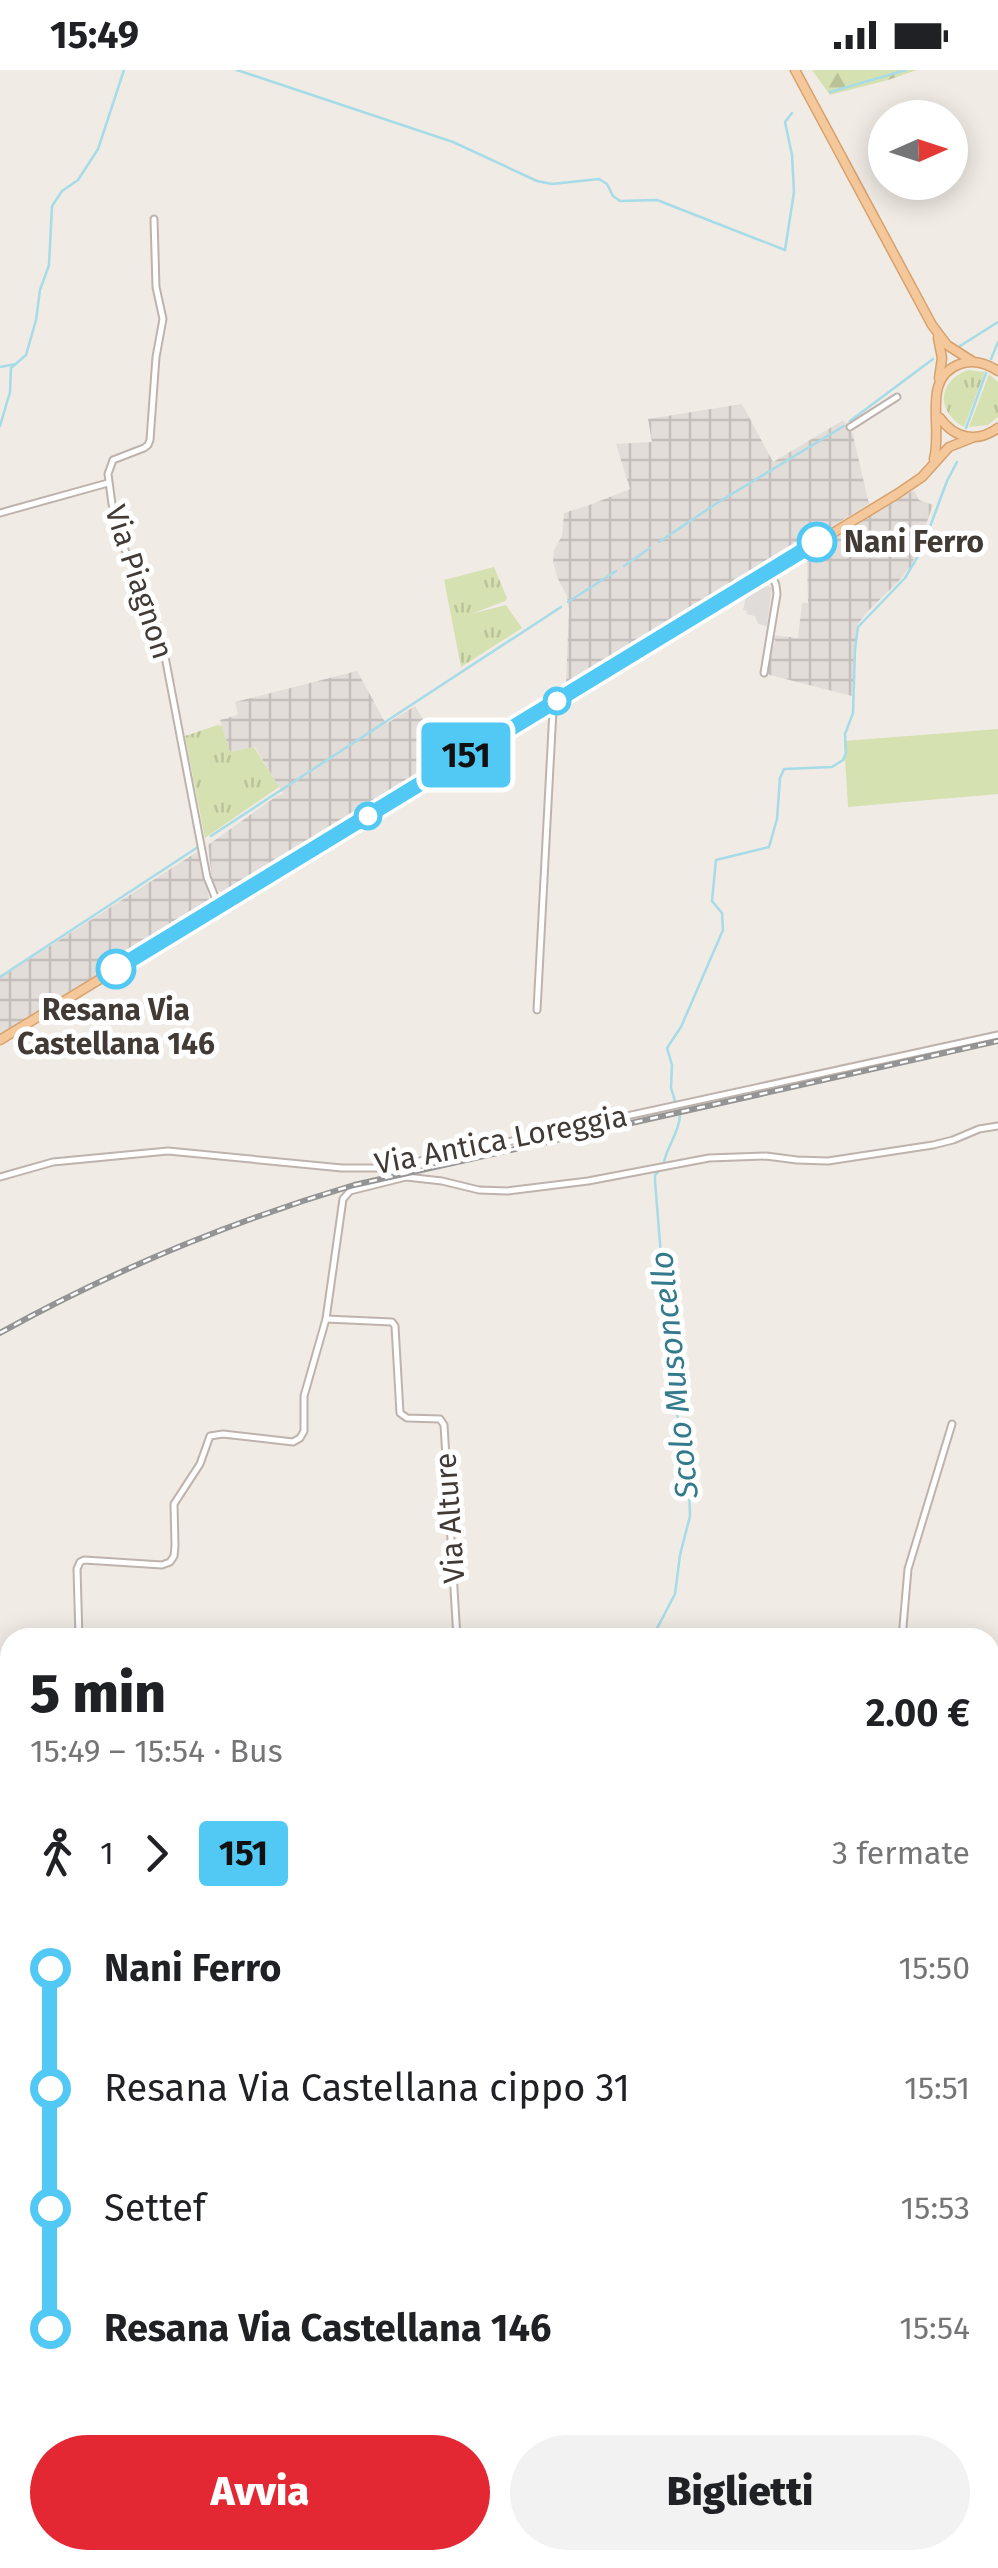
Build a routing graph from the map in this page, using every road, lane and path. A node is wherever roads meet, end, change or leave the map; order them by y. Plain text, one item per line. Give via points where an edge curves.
1 (795, 70) edge
2 (154, 219) dead end
3 (932, 324) junction
4 (972, 361) junction
5 (998, 371) edge
6 (939, 382) junction
7 (897, 396) dead end
8 (936, 409) junction
9 (850, 427) dead end
10 (998, 428) edge
11 (972, 438) junction
12 (930, 468) junction
13 (108, 483) junction
14 (0, 513) edge
15 (770, 571) junction
16 (764, 673) dead end
17 (551, 704) junction
18 (218, 906) junction
19 (537, 1010) dead end
20 (998, 1035) edge
21 (0, 1040) edge
22 (998, 1126) edge
23 (0, 1177) edge
24 (326, 1319) junction
25 (952, 1424) dead end
26 (79, 1628) edge
27 (457, 1628) edge
28 (903, 1628) edge

1 - 3 main road
2 - 13 street, Via Piagnon via 163,319 150,440 113,460
3 - 4 main road via 947,345
3 - 6 main road via 942,353
4 - 5 main road
4 - 6 main road via 952,367
6 - 8 main road
7 - 9 street
8 - 11 main road via 946,427
8 - 12 main road via 938,443
10 - 11 main road
11 - 12 main road via 948,447
12 - 15 main road
13 - 14 street
13 - 18 street, Via Piagnon via 118,532 163,646
15 - 16 street via 777,594
15 - 17 main road
17 - 18 main road
17 - 19 street
18 - 21 main road
20 - 23 street, Via Antica Loreggia via 388,1168 168,1150 53,1162
22 - 24 street via 942,1144 828,1160 709,1158 507,1191 410,1177 350,1192 343,1200
24 - 26 street via 304,1396 300,1438 210,1436 174,1504 170,1562 80,1562
24 - 27 street, Via Alture via 392,1322 400,1413 444,1425
25 - 28 street via 908,1568

